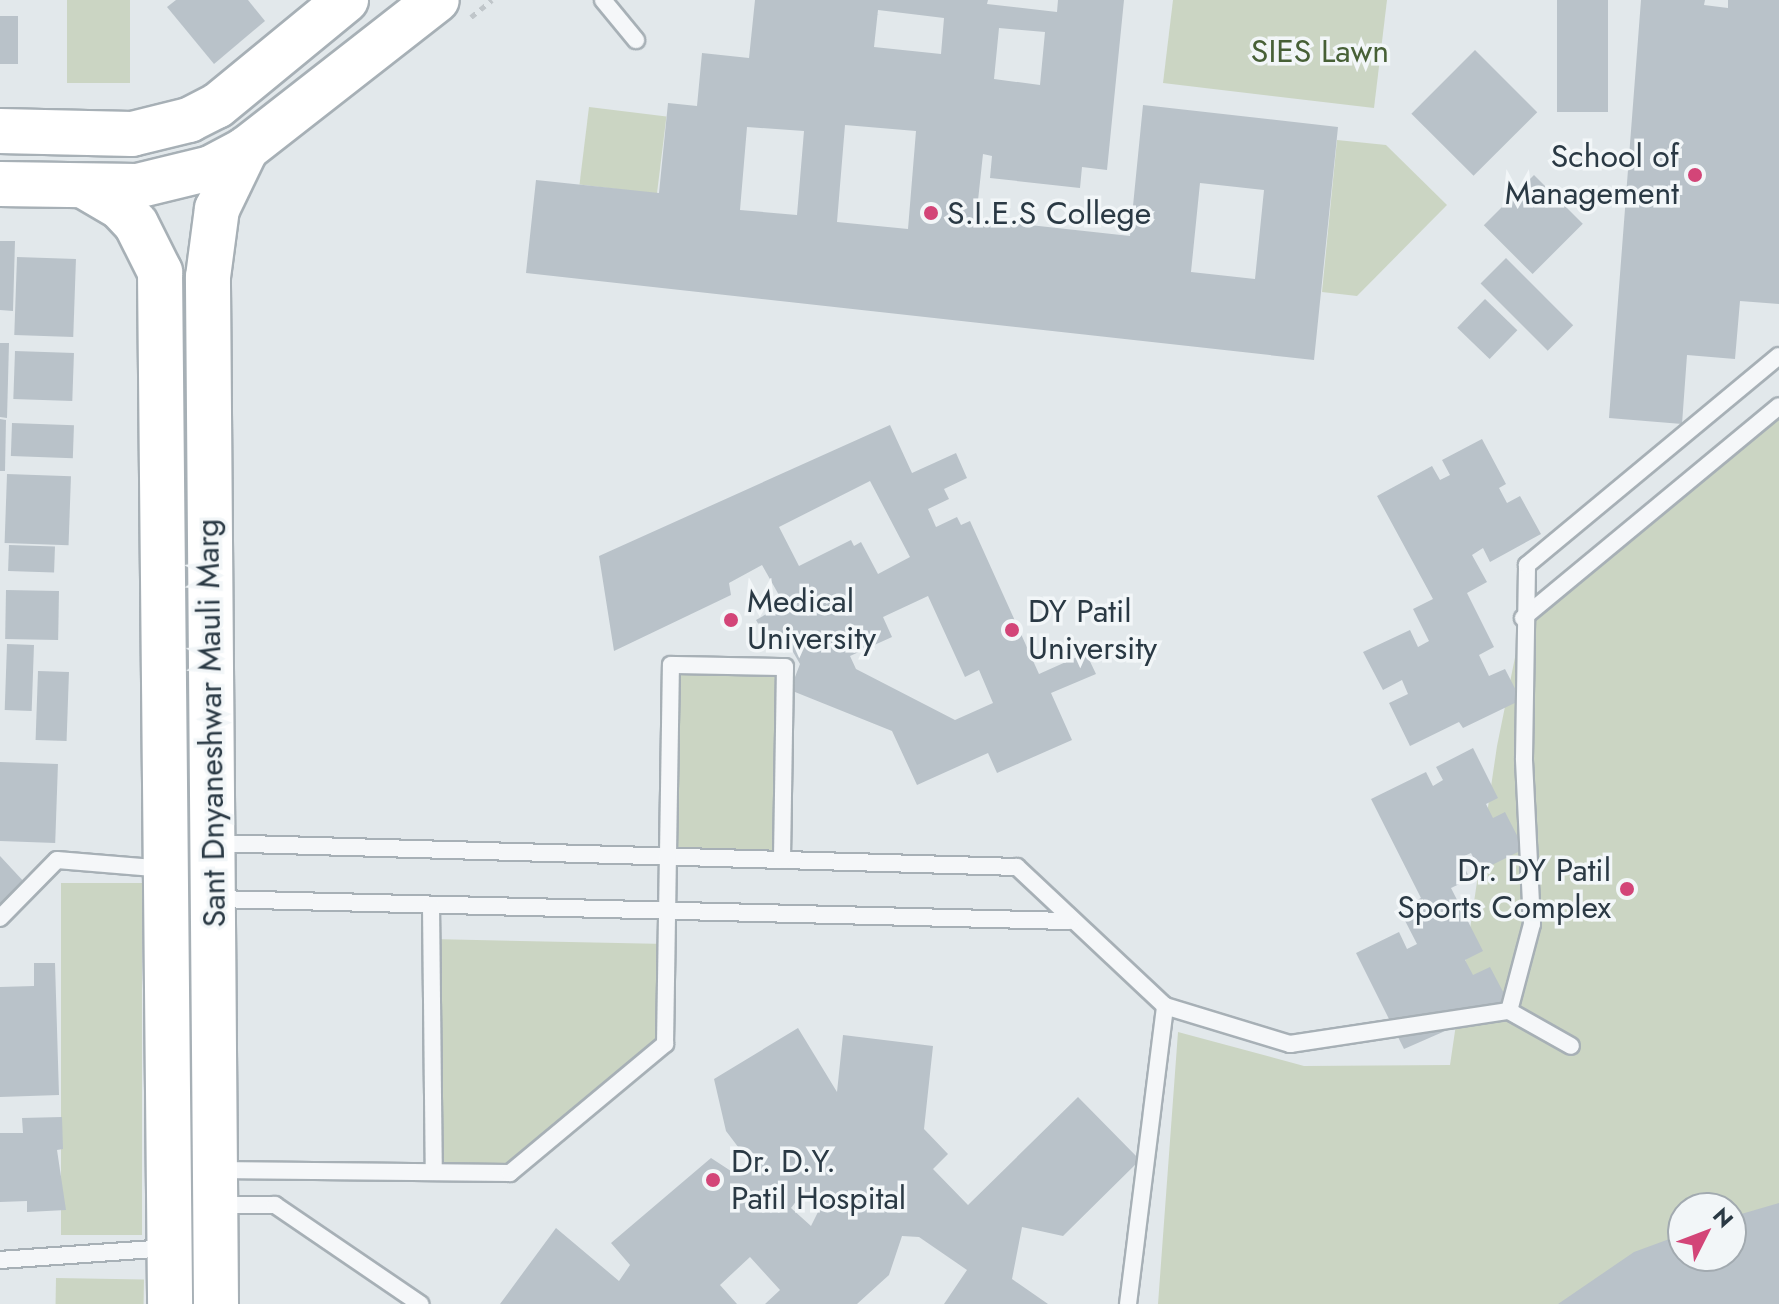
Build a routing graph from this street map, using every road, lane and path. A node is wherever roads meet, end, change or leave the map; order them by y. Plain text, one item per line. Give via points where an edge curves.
1 (346, 0) edge
2 (492, 0) edge
3 (603, 0) edge
4 (452, 10) edge
5 (636, 40) dead end
6 (0, 131) edge
7 (246, 149) junction
8 (0, 184) edge
9 (84, 186) junction
10 (1779, 356) edge
11 (1779, 406) edge
12 (1523, 618) junction
13 (212, 843) junction
14 (668, 856) junction
15 (782, 860) junction
16 (168, 869) junction
17 (213, 899) junction
18 (431, 905) junction
19 (667, 912) junction
20 (0, 918) edge
21 (1070, 921) junction
22 (1165, 1006) junction
23 (1509, 1011) junction
24 (1571, 1046) dead end
25 (434, 1171) junction
26 (189, 1195) junction
27 (0, 1260) edge
28 (170, 1304) edge
29 (216, 1304) edge
30 (420, 1304) edge
31 (1128, 1304) edge

1 - 6 street via 217,106 189,120 132,134
2 - 4 path
3 - 5 lane
4 - 7 street
7 - 9 street via 173,180
7 - 13 street, Sant Dnyaneshwar Mauli Marg via 223,188 209,256
8 - 9 street
9 - 16 street, Sant Dnyaneshwar Mauli Marg via 120,207 136,224 160,272
10 - 12 lane via 1527,565
11 - 12 lane
12 - 23 lane via 1532,924
13 - 14 lane
13 - 17 street, Sant Dnyaneshwar Mauli Marg
14 - 15 lane
14 - 15 lane via 671,665 785,667
14 - 19 lane
15 - 21 lane via 1017,867
16 - 20 lane via 57,860
16 - 26 street, Sant Dnyaneshwar Mauli Marg
17 - 18 lane
17 - 26 street, Sant Dnyaneshwar Mauli Marg
18 - 19 lane
18 - 25 lane
19 - 21 lane
19 - 25 lane via 665,1044 510,1173
21 - 22 lane
22 - 23 lane via 1290,1044
22 - 31 lane
23 - 24 lane
25 - 26 lane
26 - 27 lane
26 - 28 street, Sant Dnyaneshwar Mauli Marg
26 - 29 street, Sant Dnyaneshwar Mauli Marg
26 - 30 lane via 275,1205

